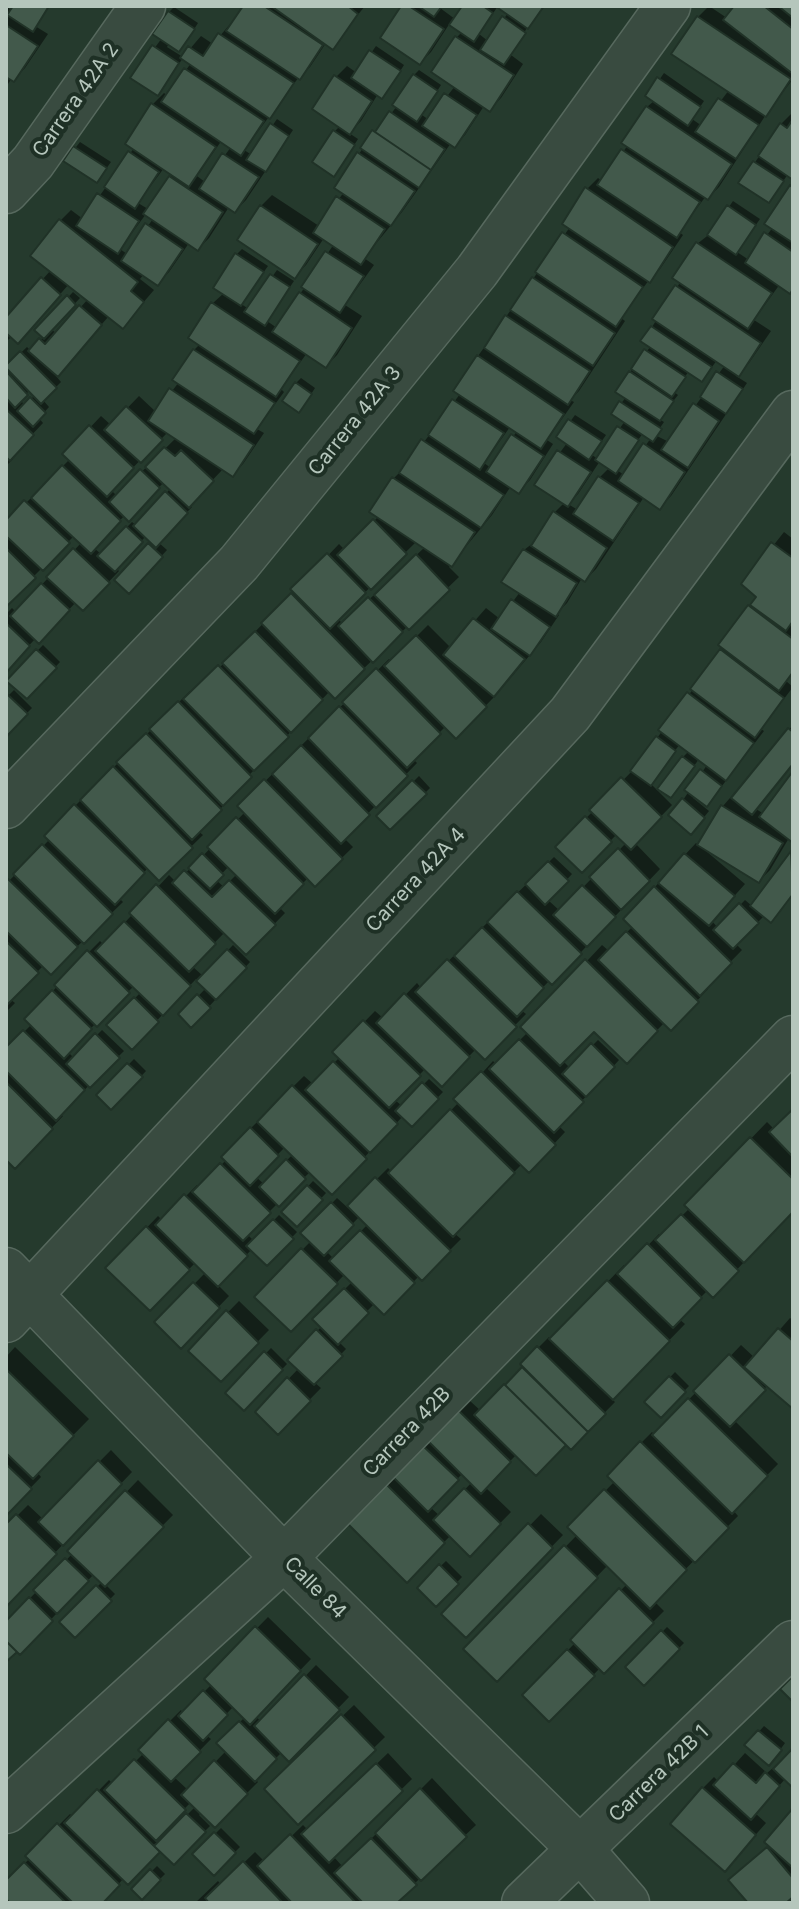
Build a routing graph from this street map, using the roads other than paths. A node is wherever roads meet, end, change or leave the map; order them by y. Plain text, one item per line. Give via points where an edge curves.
1 (143, 6) edge
2 (668, 6) edge
3 (6, 191) edge
4 (793, 413) edge
5 (6, 806) edge
6 (793, 1038) edge
7 (14, 1295) edge
8 (284, 1558) junction
9 (793, 1643) edge
10 (6, 1811) edge
11 (581, 1850) junction
12 (524, 1903) edge
13 (627, 1903) edge

1 - 3 street, Carrera 42A 2 via 33,162
2 - 5 street, Carrera 42A 3 via 477,271 239,563
4 - 7 street, Carrera 42A 4 via 570,714
6 - 8 street, Carrera 42B
7 - 8 street, Calle 84
8 - 10 street, Carrera 42B
8 - 11 street, Calle 84
9 - 11 street, Carrera 42B 1
11 - 12 street, Carrera 42B 1
11 - 13 street, Calle 84

